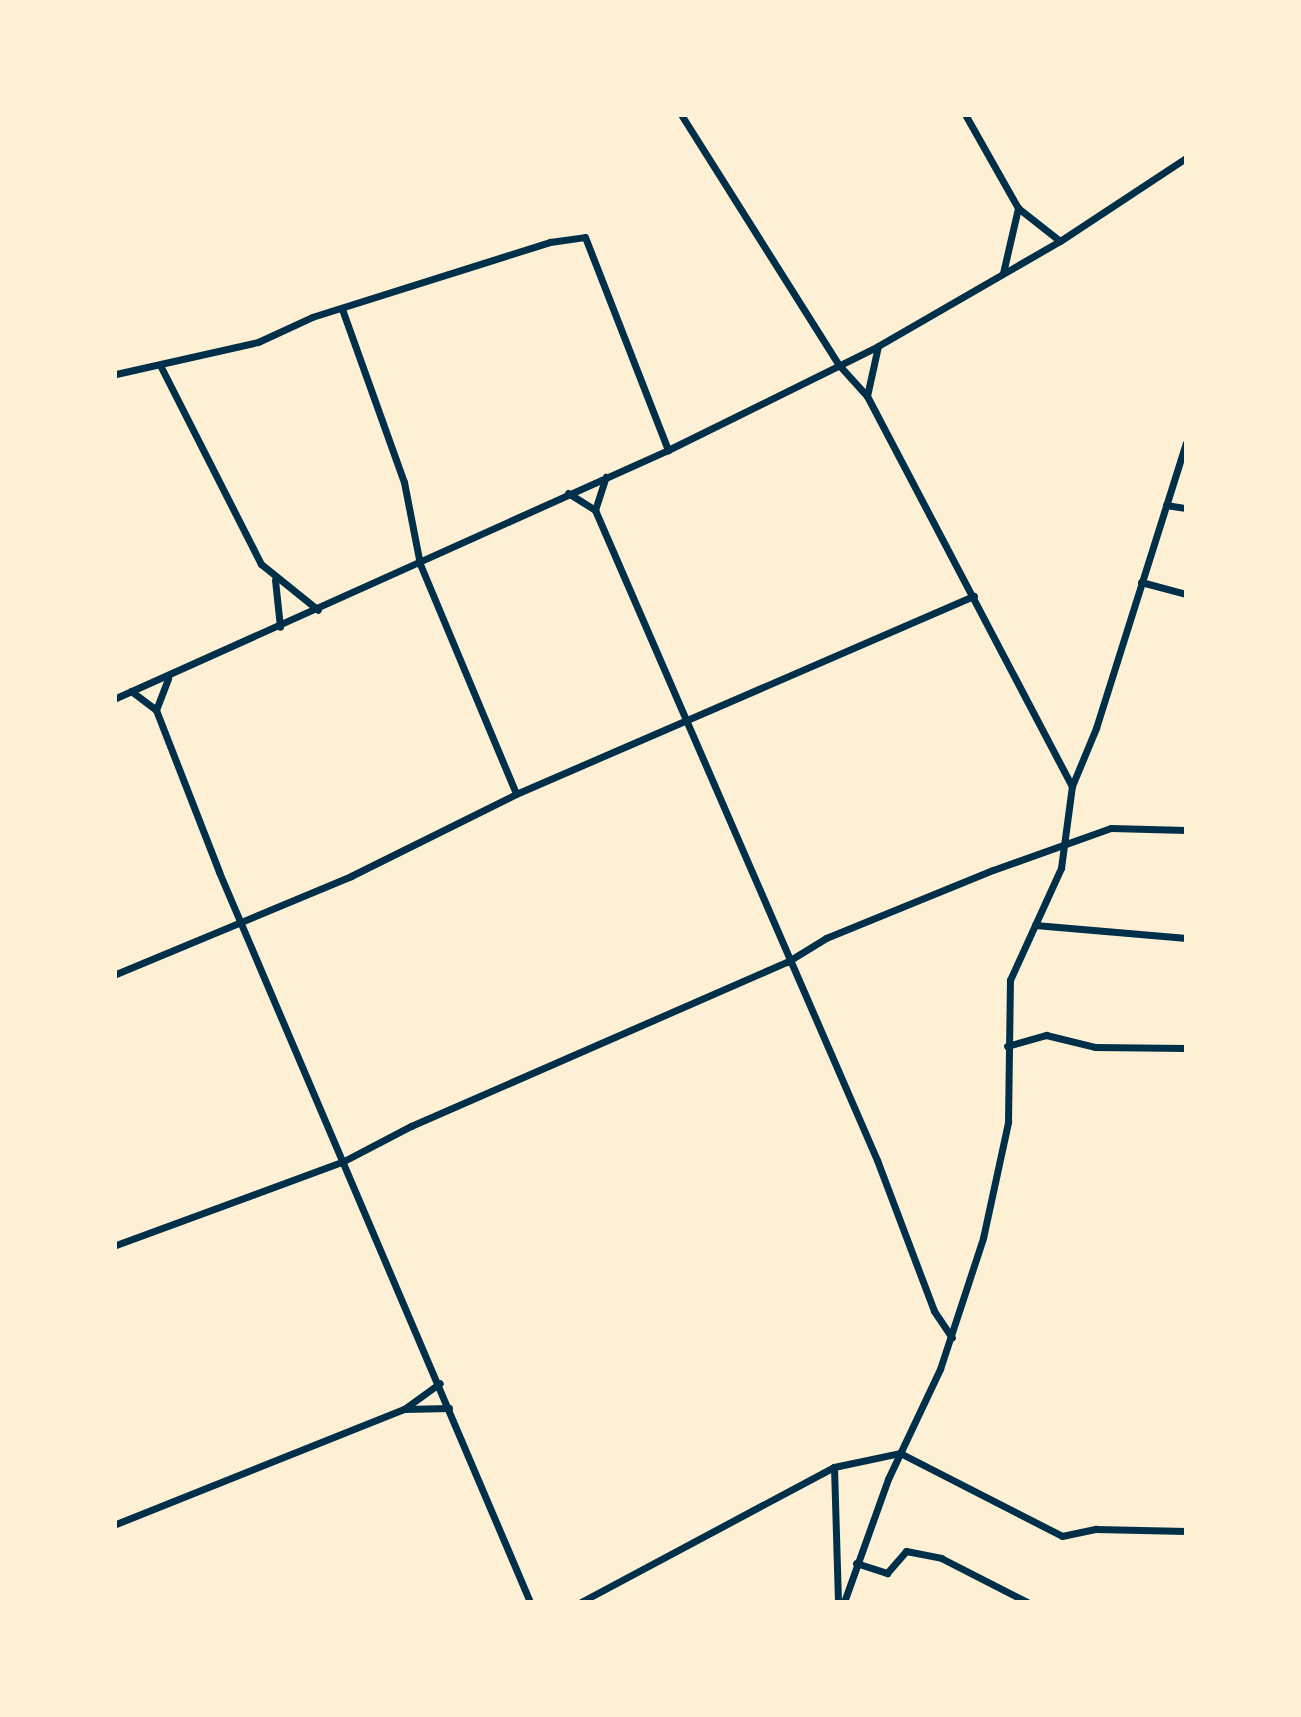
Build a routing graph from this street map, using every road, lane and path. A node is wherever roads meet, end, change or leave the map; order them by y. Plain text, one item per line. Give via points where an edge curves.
1 (682, 116) edge
2 (966, 116) edge
3 (1185, 158) edge
4 (1018, 208) junction
5 (1060, 242) junction
6 (1003, 273) junction
7 (342, 309) junction
8 (878, 346) junction
9 (838, 364) junction
10 (160, 367) junction
11 (116, 374) edge
12 (867, 396) junction
13 (1185, 443) edge
14 (668, 450) junction
15 (606, 477) junction
16 (568, 494) junction
17 (1166, 505) junction
18 (1185, 508) edge
19 (595, 510) junction
20 (419, 564) junction
21 (275, 580) junction
22 (1141, 582) junction
23 (1185, 594) edge
24 (974, 596) junction
25 (318, 610) junction
26 (281, 627) junction
27 (167, 678) junction
28 (131, 691) junction
29 (116, 698) edge
30 (156, 710) junction
31 (688, 722) junction
32 (1072, 786) junction
33 (516, 794) junction
34 (1185, 830) edge
35 (1065, 843) junction
36 (240, 922) junction
37 (1035, 925) junction
38 (1185, 938) edge
39 (787, 962) junction
40 (116, 974) edge
41 (1007, 1046) junction
42 (1185, 1048) edge
43 (342, 1162) junction
44 (116, 1245) edge
45 (952, 1338) junction
46 (440, 1383) junction
47 (404, 1409) junction
48 (449, 1409) junction
49 (900, 1453) junction
50 (834, 1467) junction
51 (116, 1524) edge
52 (1185, 1531) edge
53 (856, 1563) junction
54 (530, 1601) edge
55 (581, 1601) edge
56 (838, 1601) edge
57 (844, 1601) edge
58 (1027, 1601) edge

1 - 9 street
2 - 4 street
3 - 5 street
4 - 5 street
4 - 6 street
5 - 6 street
6 - 8 street
7 - 10 street via 258,342
7 - 14 street via 550,242 585,237
7 - 20 street via 404,482
8 - 9 street
8 - 12 street
9 - 12 street
9 - 14 street
10 - 11 street
10 - 21 street via 249,542
12 - 24 street
13 - 17 street
14 - 15 street
15 - 16 street
15 - 19 street
16 - 19 street
16 - 20 street
17 - 18 street
17 - 22 street
19 - 31 street
20 - 25 street
20 - 33 street
21 - 25 street
21 - 26 street
22 - 23 street
22 - 32 street
24 - 31 street
24 - 32 street
25 - 26 street
26 - 27 street
27 - 28 street
27 - 30 street
28 - 29 street
28 - 30 street
30 - 36 street
31 - 33 street
31 - 39 street
32 - 35 street
33 - 36 street
34 - 35 street via 1111,828
35 - 37 street via 1049,903
35 - 39 street via 826,938
36 - 40 street
36 - 43 street
37 - 38 street
37 - 41 street via 1010,980
39 - 43 street
39 - 45 street
41 - 42 street via 1039,1035 1095,1047
41 - 45 street via 1008,1122 999,1181
43 - 44 street
43 - 46 street
45 - 49 street
46 - 47 street
46 - 48 street
47 - 48 street
47 - 51 street
48 - 54 street
49 - 50 street
49 - 52 street via 1062,1536 1096,1530
49 - 53 street
50 - 55 street
50 - 56 street
53 - 57 street
53 - 58 street via 887,1573 906,1551 941,1558

